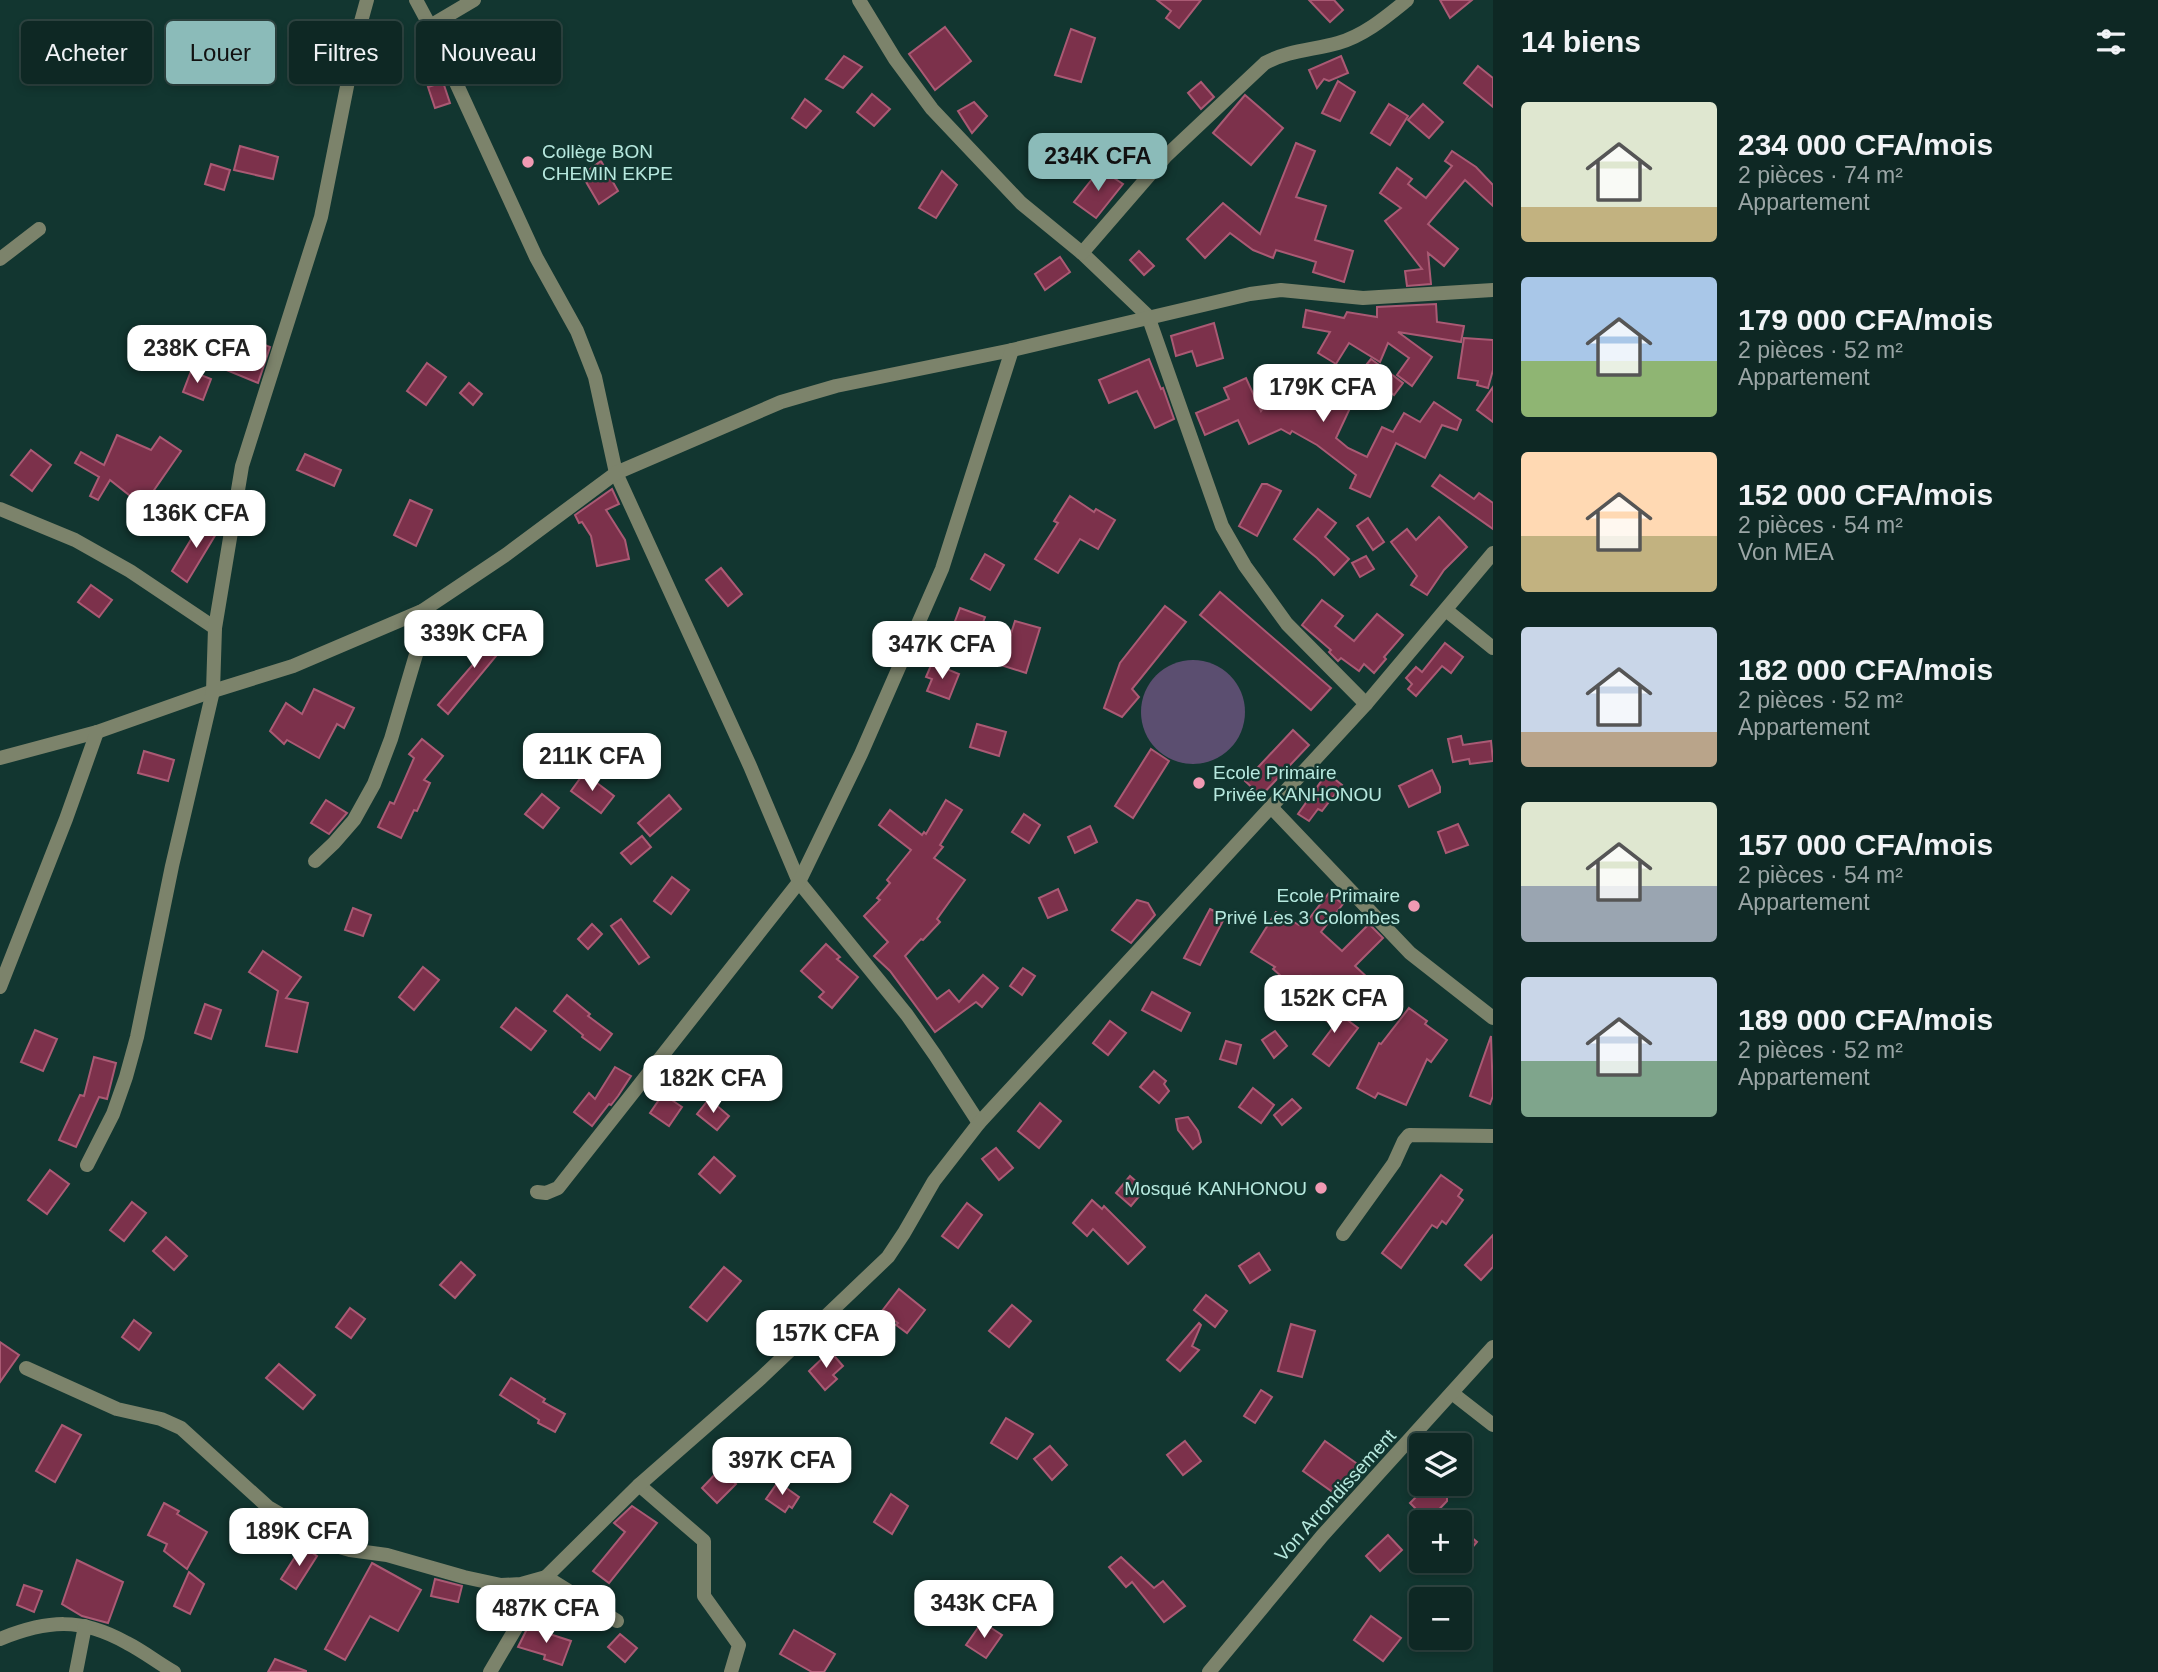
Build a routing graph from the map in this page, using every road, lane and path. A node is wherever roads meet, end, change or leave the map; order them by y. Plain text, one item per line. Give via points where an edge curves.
1 (367, 0) edge
2 (416, 0) edge
3 (474, 0) edge
4 (859, 0) edge
5 (1407, 0) edge
6 (427, 21) edge
7 (438, 21) edge
8 (457, 84) edge
9 (39, 229) dead end
10 (1082, 253) junction
11 (0, 259) edge
12 (1493, 290) edge
13 (1148, 316) junction
14 (1012, 350) junction
15 (616, 474) junction
16 (0, 509) edge
17 (1493, 553) edge
18 (1446, 610) junction
19 (422, 611) junction
20 (215, 628) junction
21 (1493, 648) edge
22 (213, 691) junction
23 (1366, 704) junction
24 (97, 732) junction
25 (0, 758) edge
26 (1272, 808) junction
27 (315, 861) dead end
28 (799, 882) junction
29 (0, 987) edge
30 (1493, 1018) edge
31 (979, 1124) junction
32 (1493, 1136) edge
33 (87, 1165) dead end
34 (537, 1192) dead end
35 (1343, 1234) dead end
36 (1493, 1347) edge
37 (26, 1368) dead end
38 (1452, 1393) junction
39 (1493, 1425) edge
40 (639, 1485) junction
41 (546, 1577) junction
42 (617, 1621) dead end
43 (85, 1626) junction
44 (0, 1639) edge
45 (76, 1672) edge
46 (174, 1672) edge
47 (490, 1672) edge
48 (731, 1672) edge
49 (1209, 1672) edge

1 - 20 street via 321,217 243,466
2 - 6 street
3 - 7 street
4 - 10 street via 932,109 1021,203
5 - 10 street via 1376,25 1339,43 1265,62 1166,156
8 - 15 street via 536,257 577,331 595,377
9 - 11 street
10 - 13 street
12 - 13 street via 1363,298 1281,290
13 - 14 street
13 - 23 street via 1222,526 1287,624
14 - 15 street via 836,386 781,402
14 - 28 street via 942,569
15 - 19 street
15 - 28 street
16 - 20 street via 75,540
17 - 18 street
18 - 21 street
18 - 23 street
19 - 22 street via 293,666
19 - 27 street via 420,641 374,783 354,820
20 - 22 street
22 - 24 street
22 - 33 street via 132,1057 113,1114
23 - 26 street
24 - 25 street
24 - 29 street
26 - 30 street via 1410,953
26 - 31 street
28 - 31 street via 907,1014
28 - 34 street via 558,1188
31 - 40 street via 934,1181 888,1257
32 - 35 street via 1409,1135
36 - 38 street, Von Arrondissement
37 - 41 street via 117,1409 181,1428 268,1507 333,1545 501,1586
38 - 39 street
38 - 49 street, Von Arrondissement via 1322,1536
40 - 41 street
40 - 48 street via 704,1541 704,1596 739,1645
41 - 42 street
41 - 47 street
43 - 44 street via 43,1625
43 - 45 street
43 - 46 street via 123,1640

